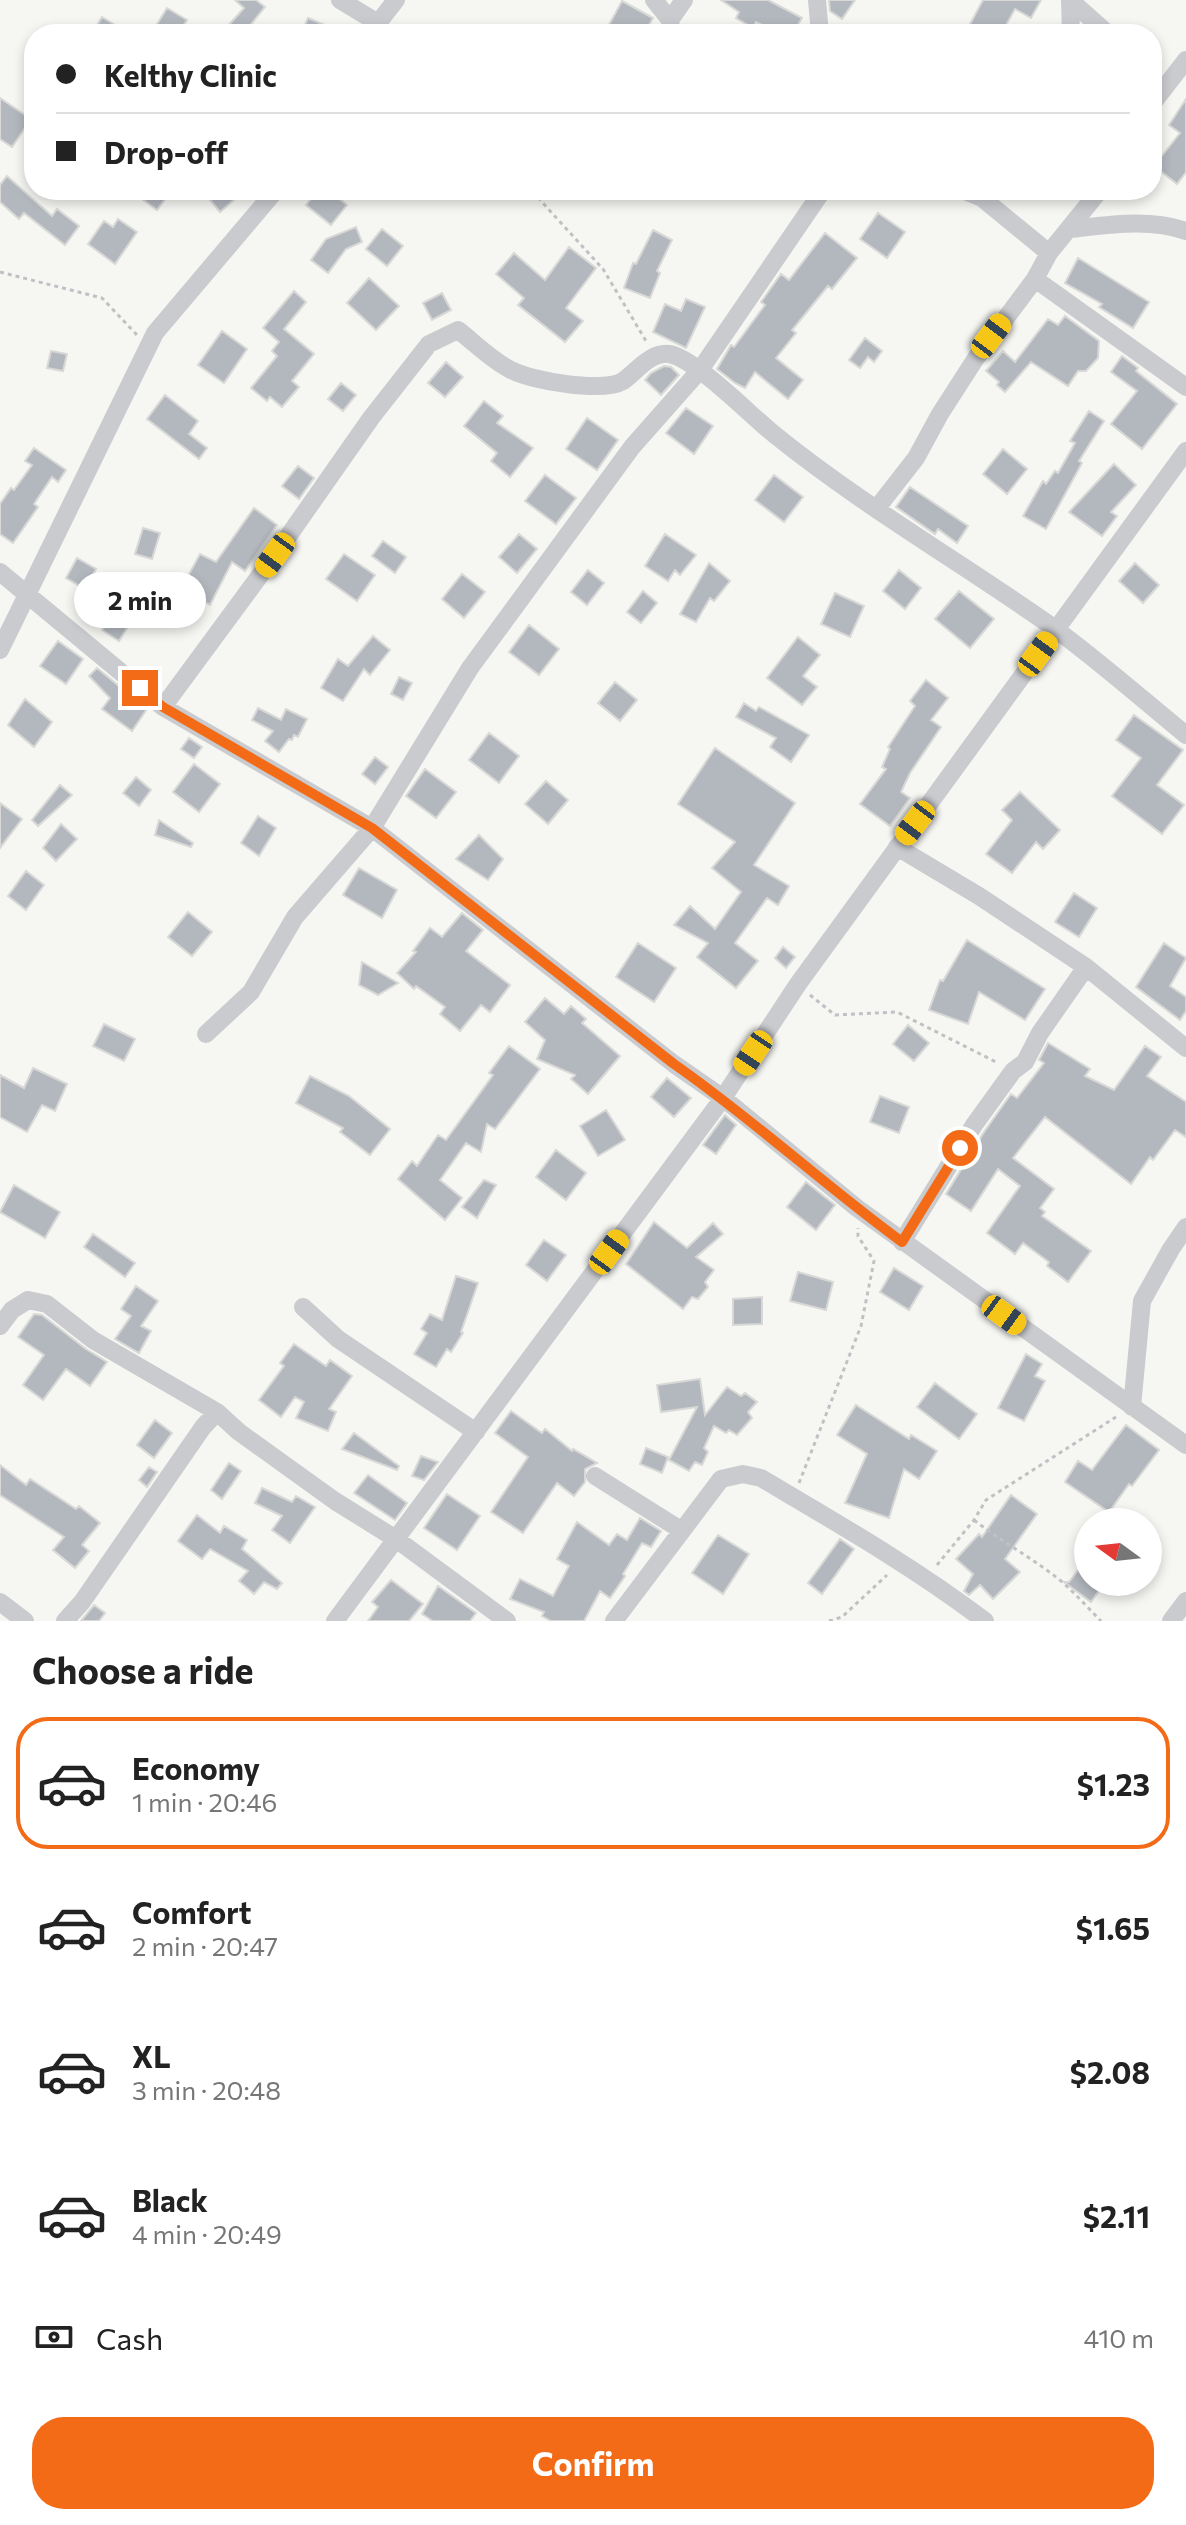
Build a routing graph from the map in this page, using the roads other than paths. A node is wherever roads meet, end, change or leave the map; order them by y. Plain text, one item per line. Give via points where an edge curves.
1 (340, 0) edge
2 (396, 0) edge
3 (654, 0) edge
4 (684, 0) edge
5 (817, 0) edge
6 (1070, 0) edge
7 (370, 24) edge
8 (379, 24) edge
9 (669, 24) edge
10 (672, 24) edge
11 (819, 24) edge
12 (1071, 24) edge
13 (1097, 24) edge
14 (1185, 65) edge
15 (1162, 78) edge
16 (268, 200) edge
17 (816, 200) edge
18 (984, 200) edge
19 (1092, 200) edge
20 (1070, 229) junction
21 (1186, 231) edge
22 (1049, 253) junction
23 (1035, 279) junction
24 (700, 370) junction
25 (1186, 387) edge
26 (1186, 451) edge
27 (877, 508) junction
28 (0, 572) edge
29 (27, 594) junction
30 (1056, 630) junction
31 (0, 650) edge
32 (163, 707) junction
33 (1186, 735) edge
34 (372, 828) junction
35 (897, 847) junction
36 (1086, 967) junction
37 (206, 1034) dead end
38 (1186, 1048) edge
39 (723, 1098) junction
40 (1186, 1227) edge
41 (902, 1242) junction
42 (303, 1307) dead end
43 (0, 1326) edge
44 (1132, 1407) junction
45 (217, 1412) junction
46 (476, 1432) junction
47 (1186, 1445) edge
48 (595, 1476) dead end
49 (681, 1530) junction
50 (396, 1539) junction
51 (1186, 1601) edge
52 (0, 1602) edge
53 (25, 1621) edge
54 (65, 1621) edge
55 (335, 1621) edge
56 (507, 1621) edge
57 (614, 1621) edge
58 (985, 1621) edge
59 (1171, 1621) edge

1 - 7 street
2 - 8 street
3 - 9 street
4 - 10 street
5 - 11 street
6 - 12 street
6 - 13 street
14 - 15 street
16 - 29 street via 155,333
17 - 24 street
18 - 22 street
19 - 20 street
20 - 21 street via 1146,224
20 - 22 street
22 - 23 street
23 - 25 street
23 - 27 street
24 - 27 street via 776,436
24 - 32 street via 669,354 605,387 513,371 458,330 429,344
24 - 34 street via 632,447 470,668
26 - 30 street
27 - 30 street
28 - 29 street
29 - 31 street
29 - 32 street
30 - 33 street
30 - 35 street
32 - 34 street
34 - 37 street via 295,917 251,992
34 - 39 street
35 - 36 street
35 - 39 street
36 - 38 street
36 - 41 street via 1025,1062 974,1125
39 - 41 street
39 - 46 street
40 - 44 street via 1142,1301
41 - 44 street
42 - 46 street via 338,1339
43 - 45 street via 28,1300 47,1304 93,1340
44 - 47 street
45 - 50 street via 335,1501
45 - 54 street
46 - 50 street
48 - 49 street
49 - 57 street
49 - 58 street via 721,1479 743,1474 761,1478 927,1577
50 - 55 street
50 - 56 street
51 - 59 street
52 - 53 street

